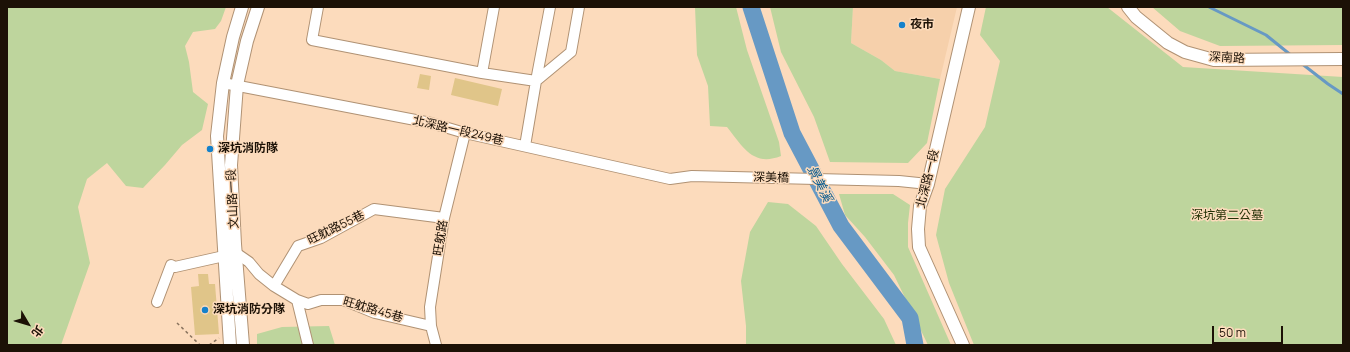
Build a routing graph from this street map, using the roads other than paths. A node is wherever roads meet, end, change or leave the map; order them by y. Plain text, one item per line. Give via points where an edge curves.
1 (242, 7) edge
2 (258, 7) edge
3 (318, 7) edge
4 (494, 7) edge
5 (550, 7) edge
6 (579, 7) edge
7 (969, 7) edge
8 (1128, 7) edge
9 (1343, 59) edge
10 (482, 73) junction
11 (536, 81) junction
12 (223, 83) junction
13 (237, 85) junction
14 (465, 133) junction
15 (525, 146) junction
16 (692, 176) joint
17 (928, 184) junction
18 (444, 218) junction
19 (230, 254) junction
20 (274, 286) junction
21 (297, 300) junction
22 (157, 302) dead end
23 (431, 326) junction
24 (230, 345) edge
25 (243, 345) edge
26 (308, 345) edge
27 (436, 345) edge
28 (963, 345) edge

1 - 12 main road, 文山路一段
2 - 13 main road, 文山路一段
3 - 10 street via 312,40
4 - 10 street
5 - 11 street
6 - 11 street via 571,52
7 - 17 main road, 北深路一段
8 - 9 main road, 深南路 via 1136,17 1168,43 1185,52 1214,60
10 - 11 street
11 - 15 street
12 - 13 street, 北深路一段249巷
12 - 19 main road, 文山路一段 via 217,136
13 - 14 street, 北深路一段249巷 via 431,123
13 - 19 main road, 文山路一段 via 231,165
14 - 15 street, 北深路一段249巷
14 - 18 street, 旺躭路
15 - 16 street, 北深路一段249巷 via 670,179
16 - 17 street, 深美橋 via 899,181
17 - 28 main road, 北深路一段 via 920,206 919,248
18 - 20 street, 旺躭路55巷 via 374,209 321,238 298,246
18 - 23 street, 旺躭路 via 430,307
19 - 20 street, 旺躭路45巷 via 249,262
19 - 22 street via 175,267 171,265
19 - 24 main road, 文山路一段
19 - 25 main road, 文山路一段
20 - 21 street, 旺躭路45巷
21 - 23 street, 旺躭路45巷 via 308,304 321,300 343,300 375,313
21 - 26 street
23 - 27 street, 旺躭路

